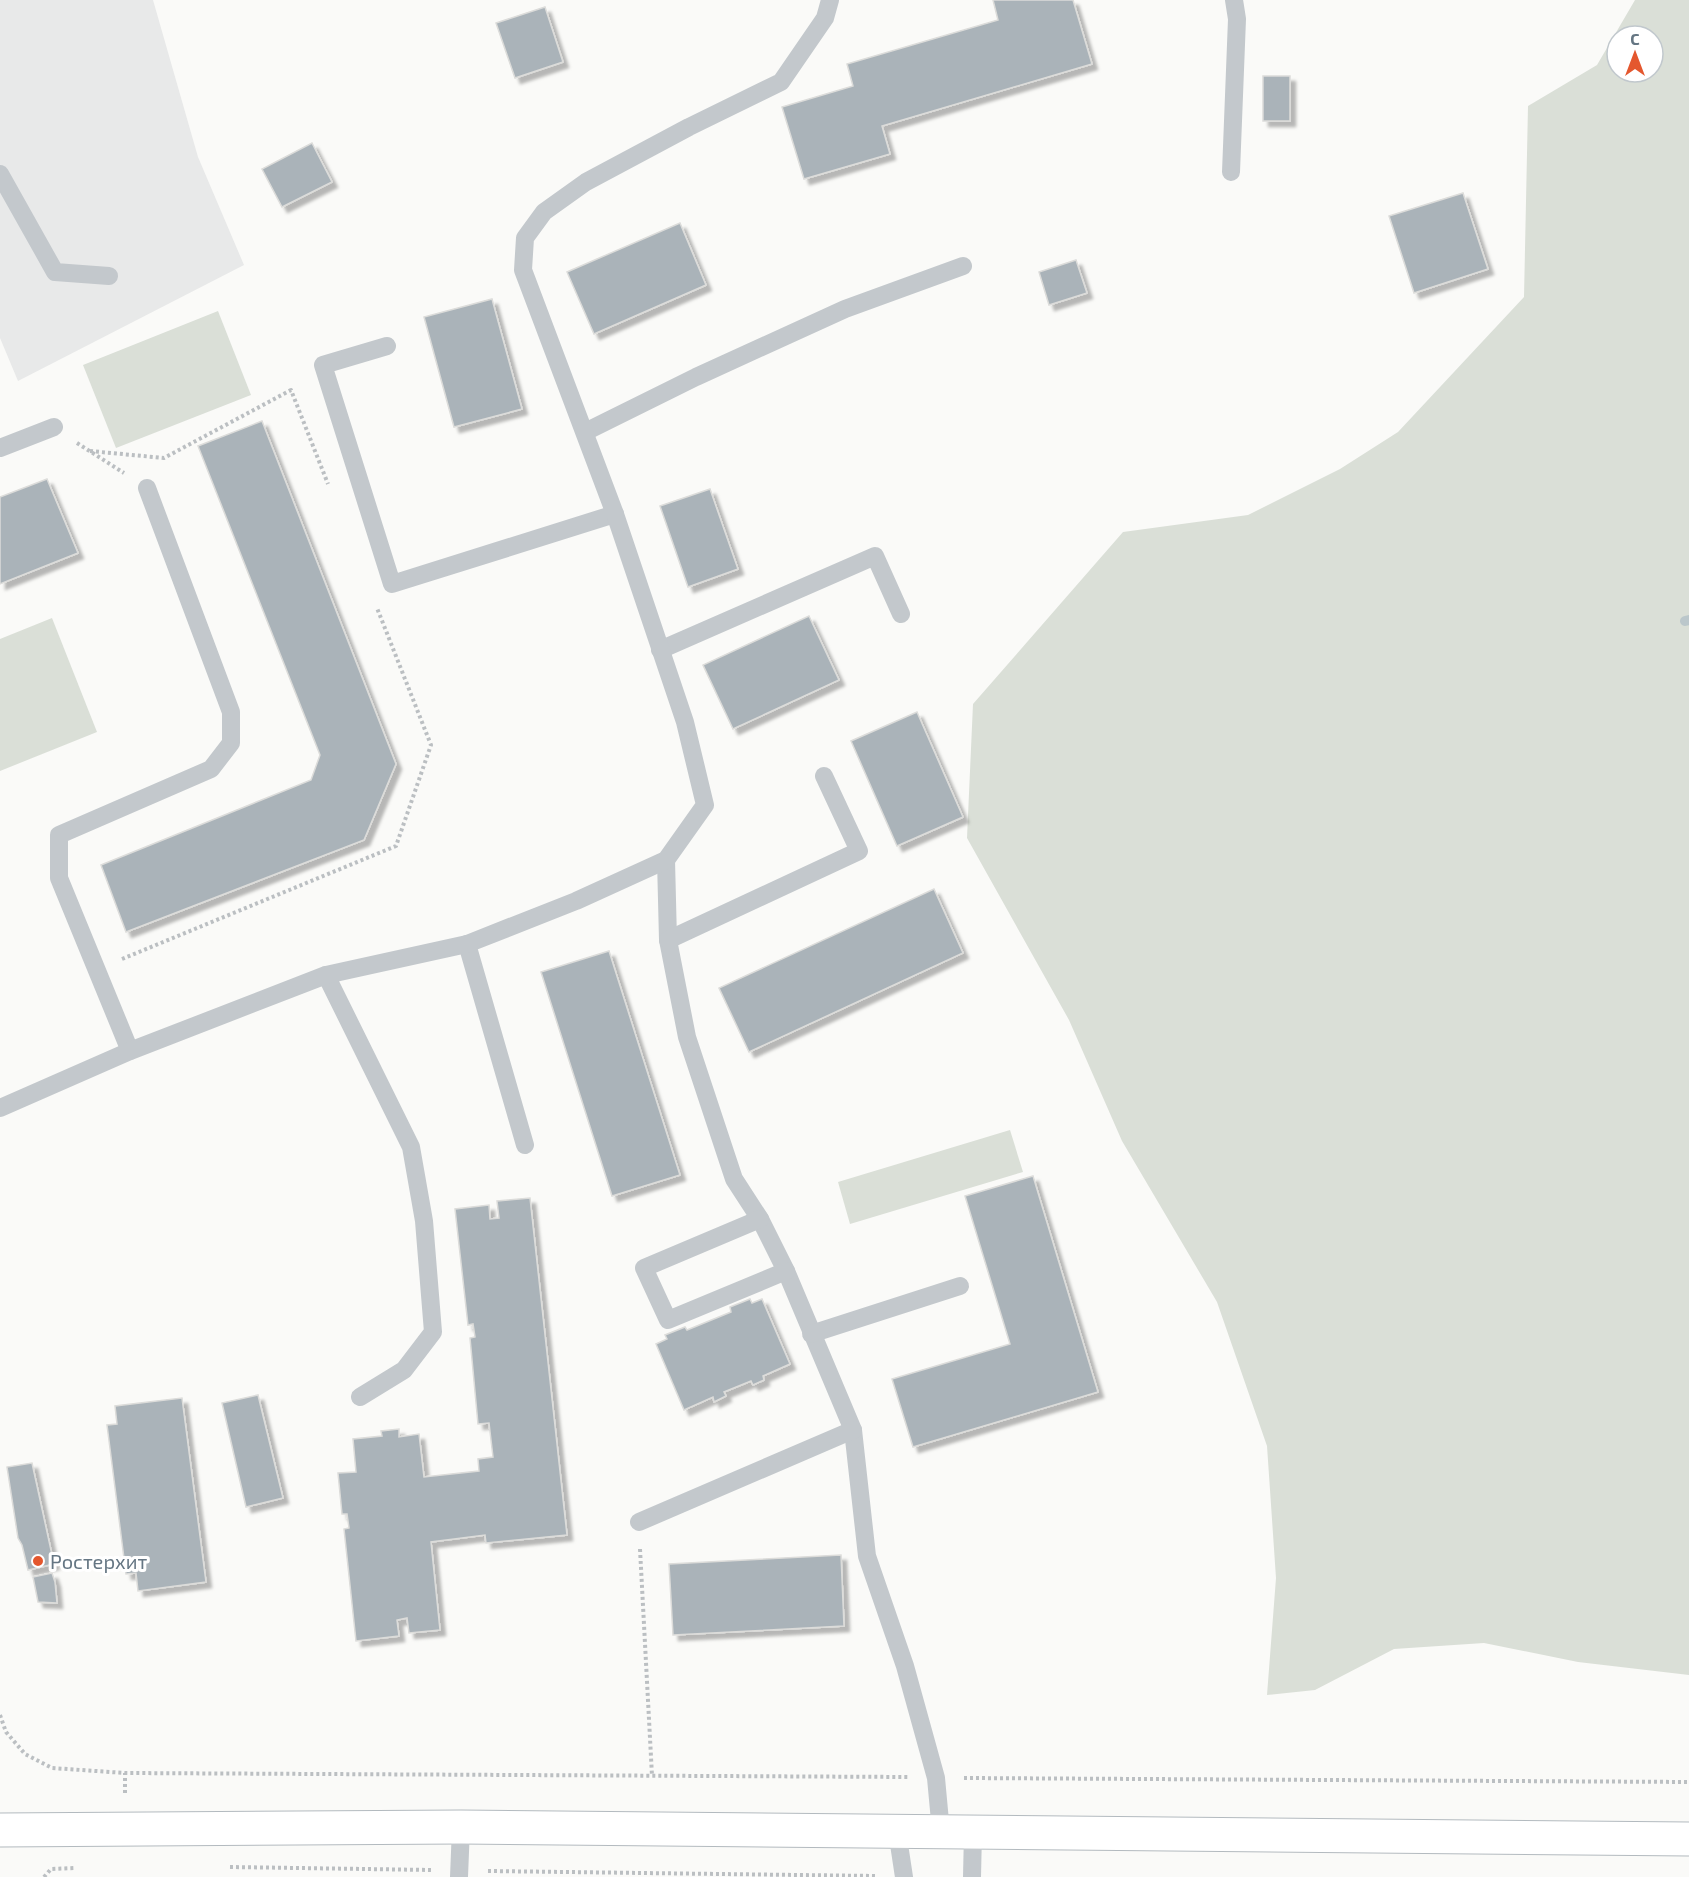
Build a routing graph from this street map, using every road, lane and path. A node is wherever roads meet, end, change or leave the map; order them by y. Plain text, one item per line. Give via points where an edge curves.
1 (830, 0) edge
2 (1234, 0) edge
3 (1231, 172) dead end
4 (0, 174) edge
5 (963, 266) dead end
6 (109, 276) dead end
7 (387, 346) dead end
8 (54, 427) joint
9 (585, 432) junction
10 (0, 448) edge
11 (90, 451) junction
12 (147, 488) joint
13 (330, 490) dead end
14 (615, 513) junction
15 (374, 601) dead end
16 (901, 614) dead end
17 (660, 650) junction
18 (824, 776) dead end
19 (666, 860) junction
20 (668, 940) junction
21 (468, 944) junction
22 (96, 970) junction
23 (326, 975) junction
24 (130, 1051) junction
25 (0, 1108) edge
26 (525, 1145) dead end
27 (760, 1219) junction
28 (786, 1271) junction
29 (960, 1286) dead end
30 (811, 1334) junction
31 (360, 1396) dead end
32 (853, 1430) junction
33 (639, 1522) joint
34 (0, 1715) edge
35 (125, 1773) junction
36 (652, 1776) junction
37 (936, 1778) junction
38 (1689, 1782) edge
39 (125, 1803) dead end
40 (461, 1827) junction
41 (0, 1830) edge
42 (897, 1831) junction
43 (957, 1832) junction
44 (1689, 1839) edge
45 (459, 1877) edge
46 (904, 1877) edge
47 (972, 1877) edge

1 - 9 lane via 825,18 781,82 586,182 544,212 525,238 523,270
2 - 3 lane via 1237,19
4 - 6 lane via 55,272
5 - 9 lane via 845,309
7 - 14 lane via 323,365 392,584
8 - 10 lane
8 - 11 path
9 - 14 lane
11 - 12 path
11 - 13 path via 164,458 291,390
12 - 22 lane via 231,712 231,743 211,769 59,834 59,879
14 - 17 lane
15 - 22 path via 431,745 396,846
16 - 17 lane via 875,556
17 - 19 lane via 685,722 705,805
18 - 20 lane via 859,851
19 - 20 lane
19 - 21 lane via 576,902
20 - 27 lane via 687,1036 734,1179
21 - 23 lane
21 - 26 lane
22 - 24 lane
23 - 24 lane
23 - 31 lane via 411,1148 424,1221 433,1332 404,1370
24 - 25 lane
27 - 28 lane
27 - 28 lane via 644,1268 668,1320
28 - 30 lane
29 - 30 lane
30 - 32 lane
32 - 33 lane
32 - 37 lane via 867,1556 905,1666
33 - 36 path
34 - 35 path via 6,1732 25,1754 52,1768
35 - 36 path
35 - 39 path
36 - 37 path
37 - 38 path
37 - 43 lane
40 - 41 main road
40 - 42 main road
40 - 45 lane
42 - 43 main road
42 - 46 lane
43 - 44 main road
43 - 47 lane

